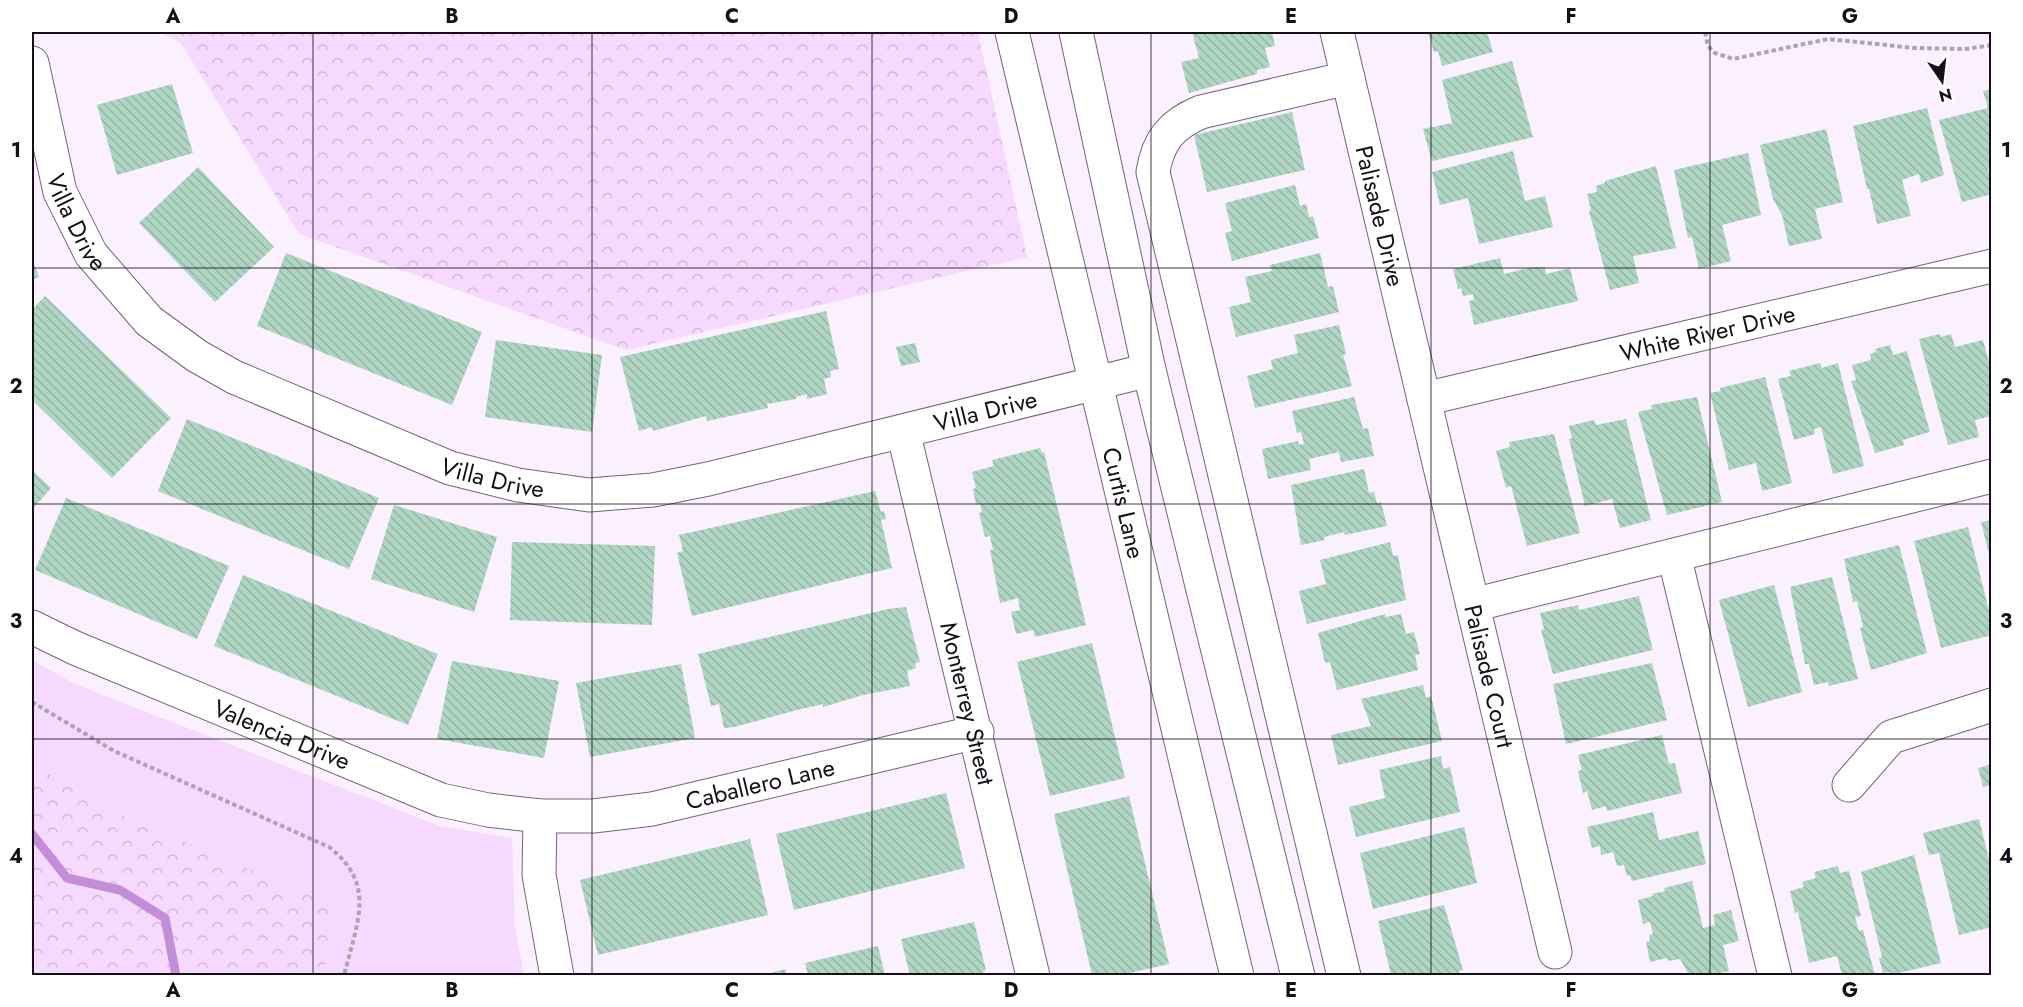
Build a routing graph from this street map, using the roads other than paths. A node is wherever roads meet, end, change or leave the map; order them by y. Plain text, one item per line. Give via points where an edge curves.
1 (1012, 32) edge
2 (1076, 32) edge
3 (1337, 32) edge
4 (32, 63) edge
5 (1348, 78) junction
6 (1992, 266) edge
7 (1149, 370) junction
8 (1096, 383) junction
9 (1424, 399) junction
10 (903, 431) junction
11 (1992, 476) edge
12 (1674, 555) junction
13 (1473, 605) junction
14 (32, 627) edge
15 (1992, 705) edge
16 (977, 732) junction
17 (1849, 785) dead end
18 (540, 816) junction
19 (1555, 952) dead end
20 (557, 975) edge
21 (1033, 975) edge
22 (1237, 975) edge
23 (1298, 975) edge
24 (1344, 975) edge
25 (1775, 975) edge

1 - 8 street, Curtis Lane
2 - 7 street
3 - 5 street, Palisade Drive
4 - 10 street, Villa Drive via 60,192 91,254 149,321 197,356 245,382 450,468 518,485 589,495 653,490 708,479
5 - 9 street, Palisade Drive
5 - 24 street via 1201,112 1182,120 1156,152 1153,172
6 - 9 street, White River Drive
7 - 8 street, Villa Drive
7 - 23 street
8 - 10 street, Villa Drive
8 - 22 street, Curtis Lane
9 - 13 street, Palisade Court
10 - 16 street, Monterrey Street
11 - 12 street
12 - 13 street
12 - 25 street
13 - 19 street, Palisade Court
14 - 18 street, Valencia Drive via 97,658 441,800
15 - 17 street via 1891,737
16 - 18 street, Caballero Lane via 652,809 593,816
16 - 21 street, Monterrey Street
18 - 20 street via 539,875

